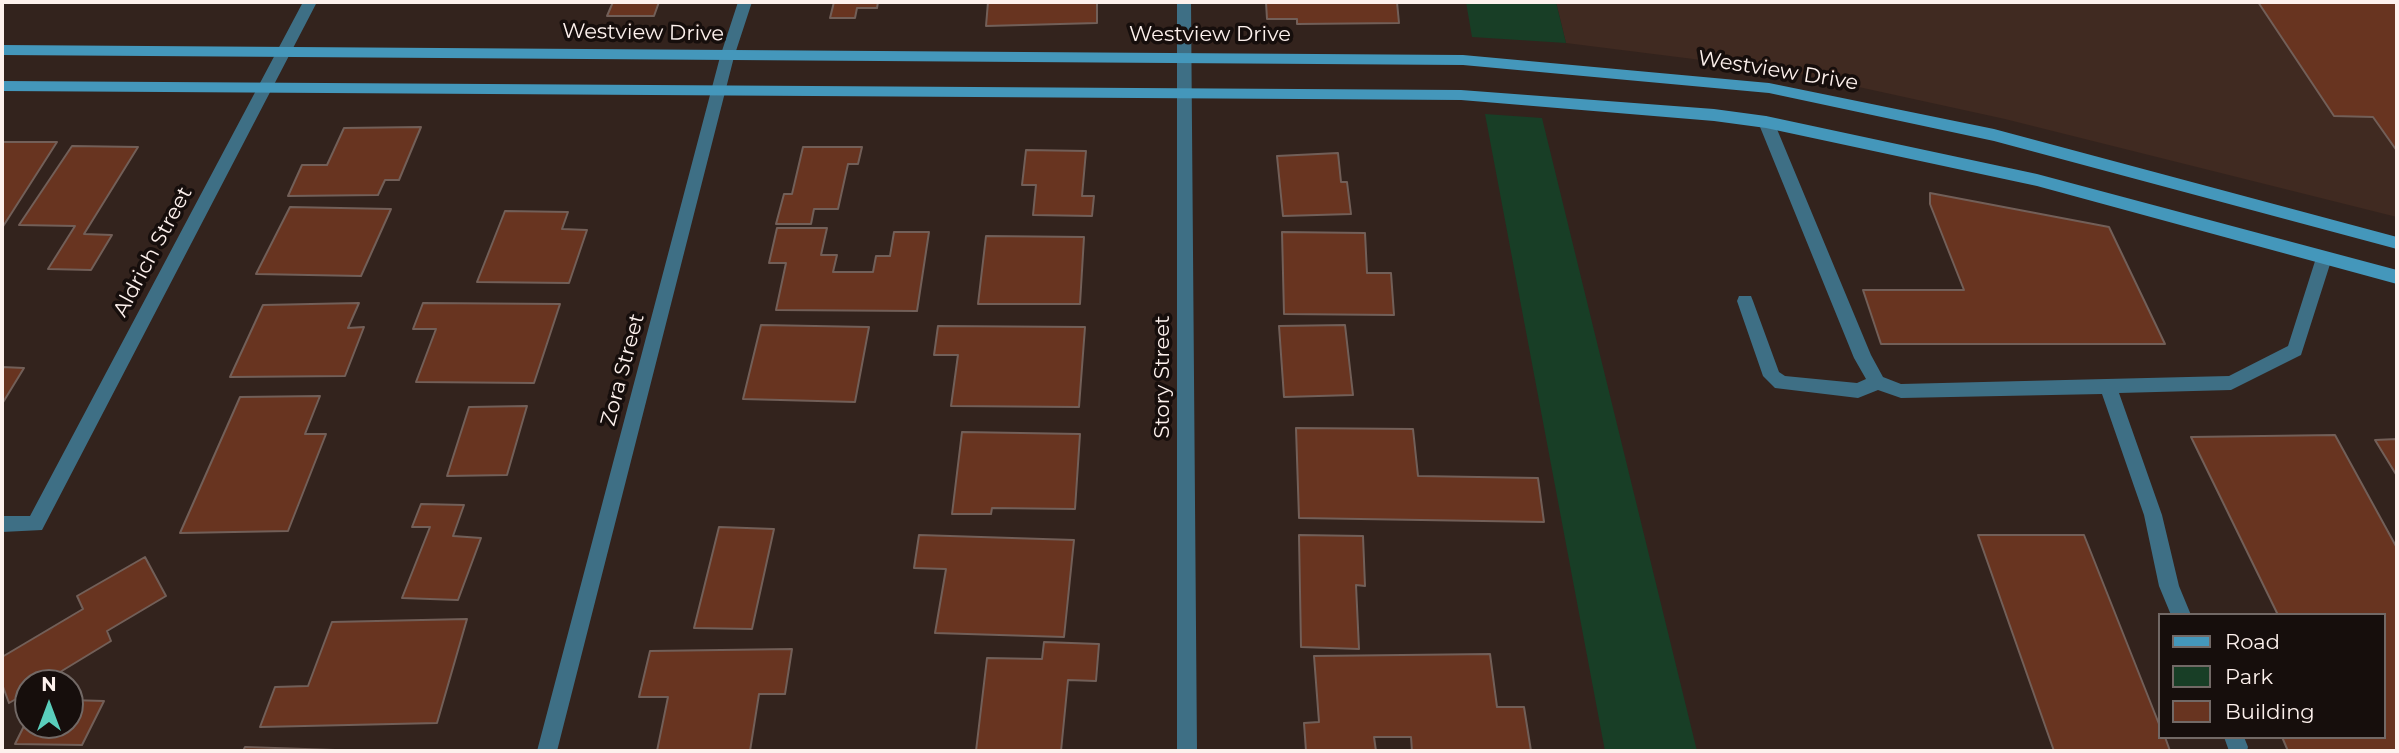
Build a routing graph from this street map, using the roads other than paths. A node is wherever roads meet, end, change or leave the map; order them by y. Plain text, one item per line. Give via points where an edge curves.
1 (310, 2) edge
2 (744, 2) edge
3 (1184, 2) edge
4 (2, 50) edge
5 (283, 52) junction
6 (727, 57) junction
7 (1184, 57) junction
8 (2, 86) edge
9 (265, 88) junction
10 (719, 92) junction
11 (1185, 93) junction
12 (1766, 122) junction
13 (2397, 243) edge
14 (2324, 258) junction
15 (2397, 277) edge
16 (1745, 301) dead end
17 (1877, 382) junction
18 (2108, 386) junction
19 (2, 524) edge
20 (2180, 613) edge
21 (547, 751) edge
22 (1187, 751) edge

1 - 5 street, Aldrich Street
2 - 6 street, Zora Street
3 - 7 street, Story Street
4 - 5 main road, Westview Drive
5 - 6 main road, Westview Drive
5 - 9 street, Aldrich Street
6 - 7 main road, Westview Drive
6 - 10 street, Zora Street
7 - 11 street, Story Street
7 - 13 main road, Westview Drive via 1463,60 1769,88 1994,135
8 - 9 main road
9 - 10 main road
9 - 19 street, Aldrich Street via 35,524
10 - 11 main road
10 - 21 street, Zora Street
11 - 12 main road via 1461,95
11 - 22 street, Story Street
12 - 14 main road via 2038,180
12 - 17 street
14 - 15 main road
14 - 18 street via 2295,350 2231,383
16 - 17 street via 1772,376 1781,383 1858,391
17 - 18 street via 1901,391
18 - 20 street via 2153,515 2169,586

